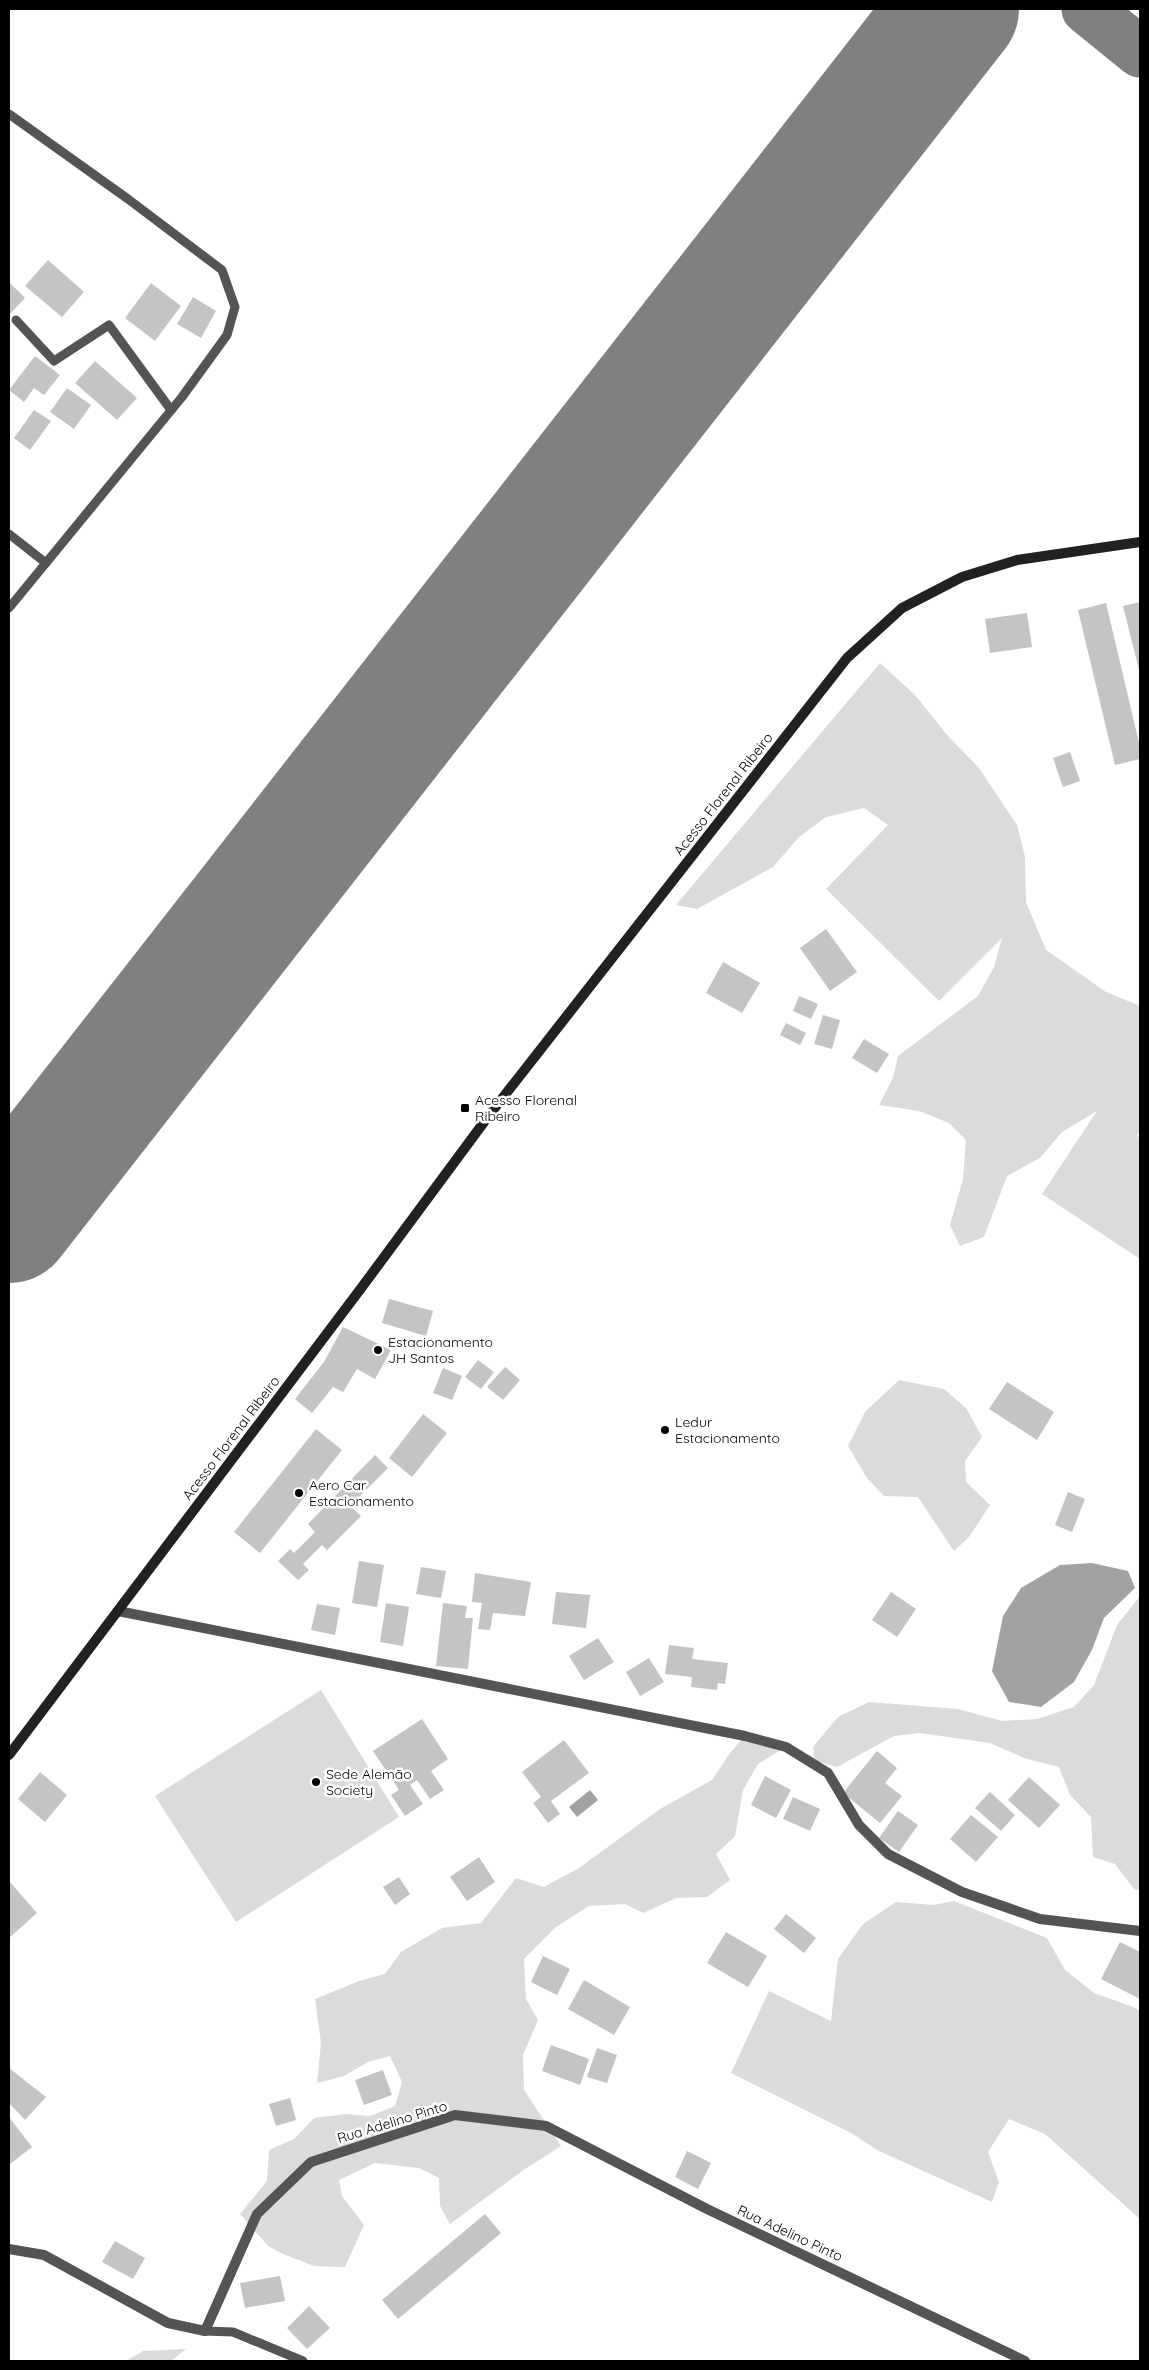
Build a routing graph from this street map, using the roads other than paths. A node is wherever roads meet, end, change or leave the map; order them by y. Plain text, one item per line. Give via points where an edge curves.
1 (9, 114) edge
2 (16, 320) dead end
3 (171, 410) junction
4 (9, 534) edge
5 (1140, 542) edge
6 (46, 563) junction
7 (9, 608) edge
8 (118, 1611) junction
9 (9, 1755) edge
10 (1140, 1931) edge
11 (9, 2249) edge
12 (205, 2331) junction
13 (303, 2361) edge
14 (1025, 2361) edge

1 - 3 lane via 222,270 235,307 227,335
2 - 3 lane via 54,361 109,325
3 - 6 lane
4 - 6 lane
5 - 8 street, Acesso Florenal Ribeiro via 1018,560 962,577 902,608 848,658 490,1114
6 - 7 lane
8 - 9 street, Acesso Florenal Ribeiro
8 - 10 street via 786,1747 828,1773 859,1825 888,1854 962,1892 1040,1918
11 - 12 street via 44,2255 168,2323
12 - 13 lane via 233,2332
12 - 14 street, Rua Adelino Pinto via 257,2214 311,2162 455,2115 546,2126 707,2209

